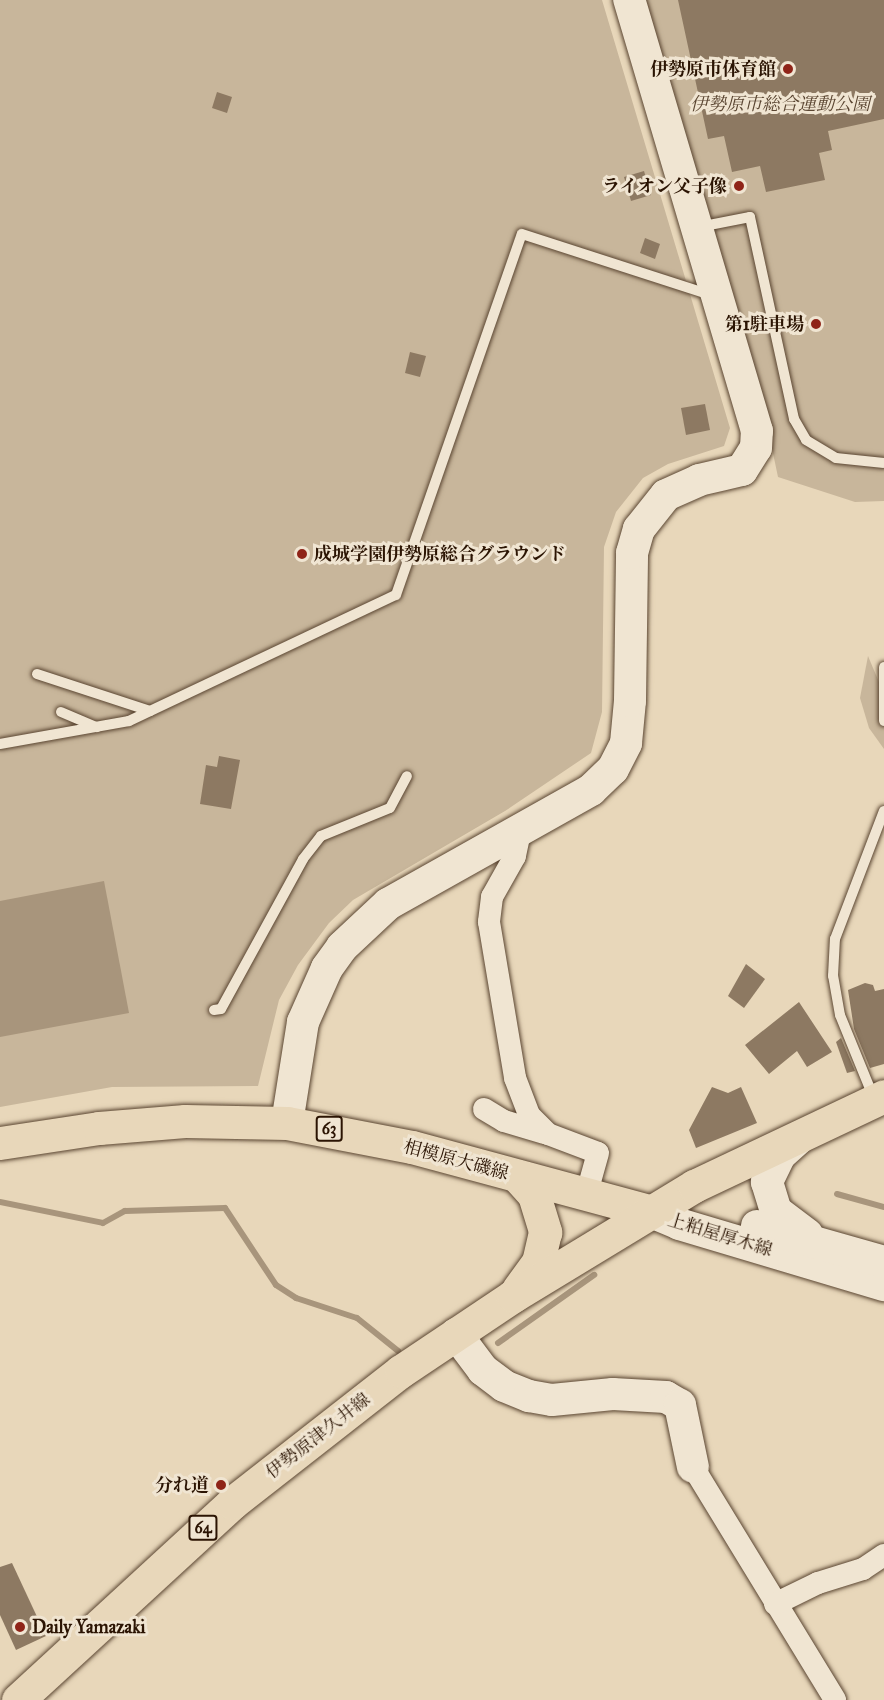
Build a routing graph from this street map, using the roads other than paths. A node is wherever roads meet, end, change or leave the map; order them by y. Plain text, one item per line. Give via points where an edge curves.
1 (629, 0) edge
2 (696, 228) junction
3 (716, 296) junction
4 (884, 463) edge
5 (884, 667) edge
6 (37, 674) dead end
7 (150, 711) junction
8 (61, 712) dead end
9 (884, 721) edge
10 (98, 727) junction
11 (0, 744) edge
12 (407, 776) dead end
13 (884, 811) edge
14 (520, 832) junction
15 (214, 1010) dead end
16 (879, 1098) edge
17 (484, 1109) dead end
18 (287, 1123) junction
19 (809, 1129) junction
20 (548, 1134) junction
21 (0, 1143) edge
22 (517, 1176) junction
23 (586, 1196) junction
24 (649, 1211) junction
25 (818, 1241) junction
26 (884, 1262) edge
27 (884, 1285) edge
28 (513, 1296) junction
29 (456, 1334) junction
30 (693, 1467) joint
31 (884, 1556) edge
32 (775, 1604) junction
33 (18, 1700) edge
34 (835, 1700) edge

1 - 2 street
2 - 3 street
2 - 4 lane via 750,217 799,430 823,454
3 - 7 lane via 522,234 396,595
3 - 14 street via 757,431 753,459 742,470 680,487 666,495 645,518 632,553 630,701 621,756 591,790
5 - 9 lane
6 - 7 lane
7 - 10 lane via 129,721
8 - 10 lane
10 - 11 lane
12 - 15 lane via 390,808 321,836 303,859 221,1009
13 - 16 lane via 835,939 833,976 840,1015
14 - 18 street via 388,904 342,947 327,968 303,1022
14 - 20 street via 515,856 492,897 489,922 520,1100
16 - 19 main road
17 - 20 street via 504,1121
18 - 21 main road, 相模原大磯線 / 63 via 164,1123
18 - 22 main road, 相模原大磯線 / 63 via 412,1147
19 - 24 main road
19 - 25 street via 780,1155 767,1182 777,1211
20 - 23 street via 598,1153
22 - 23 main road, 相模原大磯線 / 63
22 - 28 main road via 534,1195 545,1232 538,1262
23 - 24 main road, 相模原大磯線 / 63
24 - 25 street, 上粕屋厚木線 via 699,1212
24 - 27 street, 上粕屋厚木線 via 679,1224
24 - 28 main road, 伊勢原津久井線 / 64
25 - 26 street, 上粕屋厚木線
28 - 29 main road, 伊勢原津久井線 / 64
29 - 30 street via 483,1370 504,1386 529,1396 552,1400 613,1394 666,1397 680,1406
29 - 33 main road, 伊勢原津久井線 / 64 via 400,1371 232,1503
30 - 32 street
31 - 32 street via 863,1569 818,1583
32 - 34 street

